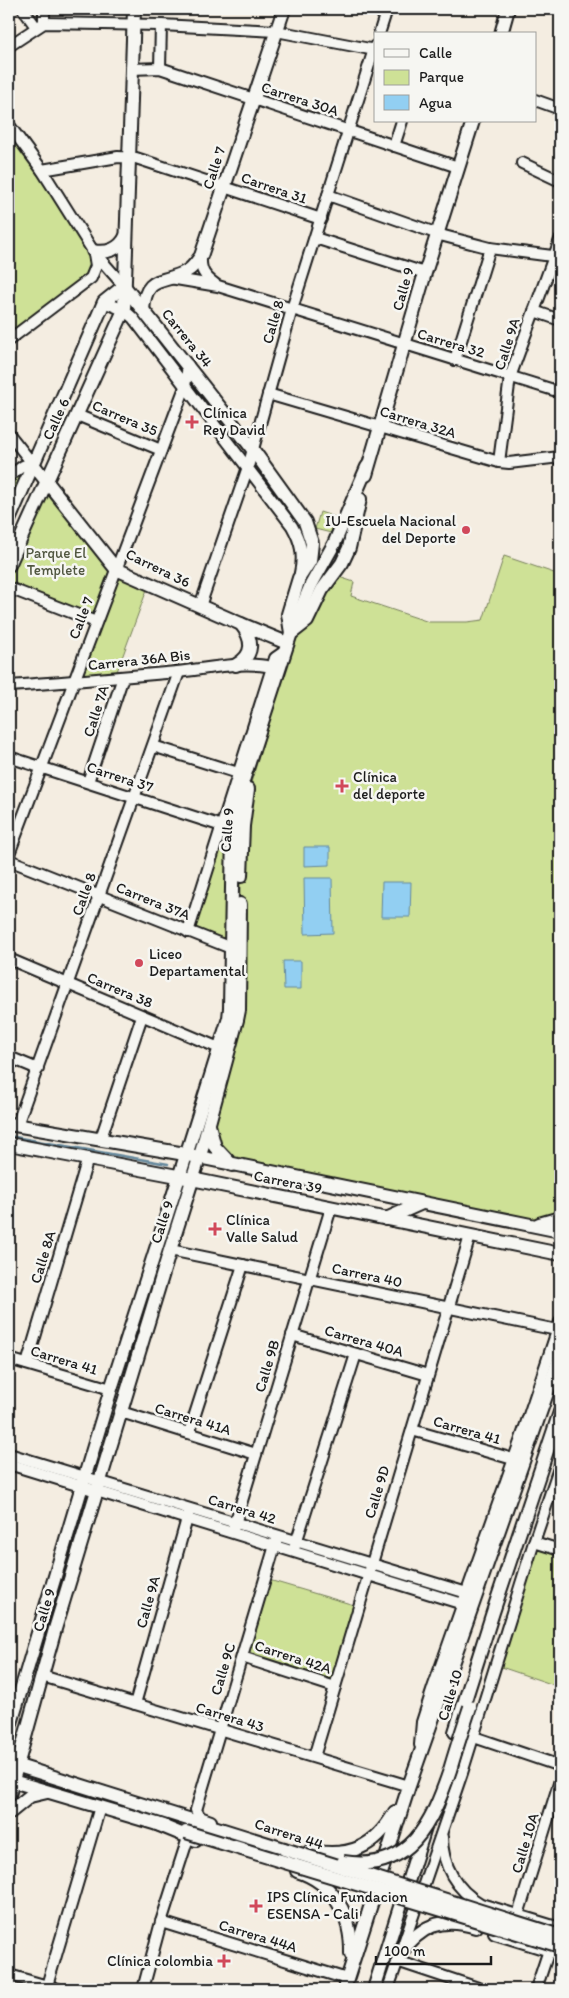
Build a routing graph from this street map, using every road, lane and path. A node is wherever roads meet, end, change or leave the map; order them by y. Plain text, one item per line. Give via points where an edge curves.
1 (22, 9) edge
2 (44, 9) edge
3 (134, 9) edge
4 (284, 9) edge
5 (387, 9) edge
6 (507, 9) edge
7 (133, 24) junction
8 (40, 25) junction
9 (161, 25) junction
10 (276, 31) junction
11 (380, 32) edge
12 (501, 32) edge
13 (9, 46) edge
14 (374, 48) edge
15 (374, 51) edge
16 (160, 68) junction
17 (131, 70) junction
18 (254, 99) junction
19 (536, 100) edge
20 (560, 109) edge
21 (402, 122) edge
22 (473, 122) edge
23 (9, 125) edge
24 (349, 131) junction
25 (394, 146) junction
26 (128, 158) junction
27 (522, 163) dead end
28 (458, 167) junction
29 (42, 170) junction
30 (560, 181) edge
31 (225, 187) junction
32 (328, 195) junction
33 (320, 219) junction
34 (437, 234) junction
35 (126, 236) junction
36 (314, 238) junction
37 (560, 240) edge
38 (490, 248) junction
39 (93, 250) junction
40 (201, 256) junction
41 (557, 256) edge
42 (425, 273) junction
43 (167, 278) junction
44 (124, 286) junction
45 (218, 286) junction
46 (104, 302) junction
47 (292, 309) junction
48 (124, 310) junction
49 (143, 310) junction
50 (534, 311) junction
51 (560, 320) edge
52 (9, 340) edge
53 (404, 344) junction
54 (456, 360) junction
55 (188, 364) junction
56 (510, 377) junction
57 (185, 387) junction
58 (560, 392) edge
59 (268, 394) junction
60 (77, 415) junction
61 (380, 426) junction
62 (9, 434) edge
63 (253, 449) junction
64 (161, 450) junction
65 (560, 457) edge
66 (498, 462) junction
67 (32, 463) junction
68 (248, 466) junction
69 (9, 476) edge
70 (46, 481) junction
71 (9, 520) edge
72 (9, 564) edge
73 (116, 569) junction
74 (299, 578) junction
75 (9, 588) edge
76 (200, 606) junction
77 (96, 622) junction
78 (241, 624) junction
79 (288, 642) junction
80 (236, 665) junction
81 (272, 667) junction
82 (179, 672) junction
83 (123, 677) junction
84 (74, 682) junction
85 (9, 686) edge
86 (153, 746) junction
87 (9, 757) edge
88 (41, 767) junction
89 (238, 773) junction
90 (88, 782) junction
91 (134, 797) junction
92 (222, 826) junction
93 (9, 854) edge
94 (9, 860) edge
95 (237, 866) junction
96 (99, 896) junction
97 (188, 932) junction
98 (231, 948) junction
99 (9, 959) edge
100 (68, 984) junction
101 (142, 1016) junction
102 (219, 1048) junction
103 (9, 1057) edge
104 (38, 1069) junction
105 (13, 1124) edge
106 (208, 1124) junction
107 (101, 1138) junction
108 (9, 1144) edge
109 (186, 1155) junction
110 (88, 1158) junction
111 (199, 1158) junction
112 (232, 1165) junction
113 (179, 1176) junction
114 (192, 1179) junction
115 (422, 1203) junction
116 (331, 1208) junction
117 (560, 1218) edge
118 (386, 1219) junction
119 (529, 1225) junction
120 (560, 1231) edge
121 (470, 1236) junction
122 (170, 1250) junction
123 (560, 1254) edge
124 (243, 1265) junction
125 (310, 1279) junction
126 (448, 1308) junction
127 (559, 1326) edge
128 (292, 1335) junction
129 (356, 1354) junction
130 (560, 1356) edge
131 (9, 1359) edge
132 (27, 1364) junction
133 (428, 1375) junction
134 (110, 1389) junction
135 (121, 1412) junction
136 (560, 1412) edge
137 (412, 1430) junction
138 (189, 1433) junction
139 (9, 1454) edge
140 (256, 1454) junction
141 (513, 1459) junction
142 (9, 1464) edge
143 (560, 1465) edge
144 (83, 1482) junction
145 (98, 1487) junction
146 (534, 1490) junction
147 (557, 1490) edge
148 (507, 1491) junction
149 (188, 1514) junction
150 (234, 1528) junction
151 (276, 1541) junction
152 (296, 1541) junction
153 (534, 1542) junction
154 (560, 1550) edge
155 (293, 1552) junction
156 (372, 1564) junction
157 (75, 1565) junction
158 (368, 1575) junction
159 (51, 1585) junction
160 (467, 1593) junction
161 (47, 1600) junction
162 (463, 1604) junction
163 (55, 1629) junction
164 (242, 1657) junction
165 (42, 1676) junction
166 (335, 1687) junction
167 (135, 1704) junction
168 (9, 1729) edge
169 (220, 1730) junction
170 (474, 1737) junction
171 (314, 1757) junction
172 (419, 1758) junction
173 (13, 1764) edge
174 (560, 1766) edge
175 (11, 1780) edge
176 (560, 1780) edge
177 (409, 1786) junction
178 (50, 1792) junction
179 (9, 1795) edge
180 (100, 1807) junction
181 (9, 1813) edge
182 (193, 1815) junction
183 (444, 1826) junction
184 (187, 1835) junction
185 (284, 1849) junction
186 (310, 1851) joint
187 (518, 1915) junction
188 (161, 1922) junction
189 (560, 1928) edge
190 (560, 1936) edge
191 (557, 1950) edge
192 (398, 1958) junction
193 (351, 1966) junction
194 (9, 1975) edge
195 (346, 1984) edge
196 (46, 1988) edge
197 (58, 1989) edge
198 (143, 1989) edge
199 (374, 1989) edge
200 (388, 1989) edge
201 (481, 1989) edge
202 (536, 1989) edge

1 - 8 street
2 - 8 street
3 - 7 main road, Calle 6
4 - 10 main road, Calle 7
5 - 11 street
6 - 12 main road
7 - 8 street
7 - 9 street
7 - 17 main road, Calle 6
8 - 13 street
9 - 10 street
9 - 16 street
10 - 14 street
10 - 18 main road, Calle 7
15 - 24 street, Calle 8
16 - 17 street, Carrera 30A
16 - 18 street, Carrera 30A
17 - 26 main road, Calle 6
18 - 24 street, Carrera 30A
18 - 31 main road, Calle 7
19 - 20 street
21 - 25 street
22 - 28 main road, Calle 9
23 - 29 street, Carrera 34
24 - 25 street, Carrera 30A
24 - 32 street, Calle 8
25 - 28 street, Carrera 30A
26 - 29 street, Carrera 31
26 - 31 street, Carrera 31
26 - 35 main road, Calle 6
27 - 30 street
28 - 34 main road, Calle 9
29 - 39 street, Carrera 34
31 - 33 street, Carrera 31
31 - 40 main road, Calle 7
32 - 33 street, Calle 8
32 - 34 street, Carrera 31
33 - 36 street, Calle 8
34 - 38 street, Carrera 31
34 - 42 main road, Calle 9
35 - 39 main road via 124,242 113,250
35 - 44 main road, Calle 6
36 - 42 street
36 - 47 street, Calle 8
37 - 41 street, Calle 9A
38 - 41 street, Carrera 31
38 - 54 street
39 - 44 street, Carrera 34
39 - 52 street via 96,266 91,278
40 - 43 main road, Calle 7 via 187,271
40 - 45 street, Carrera 32 via 202,272
41 - 50 street, Calle 9A
42 - 53 main road, Calle 9
43 - 45 street, Carrera 32
43 - 49 main road, Calle 7 via 159,280 147,291
44 - 46 main road, Calle 6
44 - 48 main road, Calle 6
44 - 49 main road, Carrera 34
45 - 47 street, Carrera 32
46 - 48 street, Carrera 34
46 - 67 main road, Calle 6
47 - 53 street, Carrera 32
47 - 59 street, Calle 8
48 - 57 street, Carrera 34
48 - 60 main road, Calle 6
49 - 55 main road, Carrera 34
50 - 51 street
50 - 56 street, Calle 9A
53 - 54 street, Carrera 32
53 - 61 main road, Calle 9
54 - 56 street, Carrera 32
55 - 57 street, Calle 7
55 - 63 main road, Carrera 34
56 - 58 street, Carrera 32
56 - 66 street, Calle 9A
57 - 64 street, Calle 7
57 - 68 street, Carrera 34
59 - 61 street, Carrera 32A
59 - 63 street, Calle 8
60 - 64 street, Carrera 35
60 - 70 main road, Calle 6
61 - 66 street, Carrera 32A
61 - 79 main road, Calle 9 via 368,467 336,539 311,585
62 - 67 street, Carrera 36
63 - 68 street, Calle 8
63 - 74 main road, Carrera 34 via 310,533 310,562
64 - 73 street, Calle 7
65 - 66 street, Carrera 32A
67 - 69 street
67 - 70 main road, Carrera 36
67 - 71 main road, Calle 6
68 - 74 street, Carrera 34 via 298,538 303,560
68 - 76 street, Calle 8
70 - 72 main road, Calle 6
70 - 73 main road, Carrera 36
73 - 76 main road, Carrera 36
73 - 77 street, Calle 7
74 - 79 main road, Carrera 34 via 288,614
75 - 77 street
76 - 78 main road, Carrera 36
77 - 84 street, Calle 7
78 - 79 main road, Carrera 36
78 - 80 main road via 250,637 251,648 246,658
79 - 81 street, Calle 9
79 - 95 main road, Calle 9 via 238,796 233,828
80 - 81 street, Carrera 36A Bis via 257,663
80 - 82 street, Carrera 36A Bis
81 - 89 street, Calle 9
82 - 83 street, Carrera 36A Bis
82 - 86 street, Calle 8
83 - 84 street, Carrera 36A Bis
83 - 90 street, Calle 7A
84 - 85 street, Carrera 36A Bis
84 - 88 street, Calle 7
86 - 89 street
86 - 91 street, Calle 8
87 - 88 street, Carrera 37
88 - 90 street, Carrera 37
88 - 93 street, Calle 7
89 - 92 street, Calle 9
90 - 91 street, Carrera 37
91 - 92 street, Carrera 37
91 - 96 street, Calle 8
92 - 97 street, Calle 9
94 - 96 street, Carrera 37A
95 - 98 main road, Calle 9
95 - 106 main road, Calle 9 via 239,1010
96 - 97 street, Carrera 37A
96 - 100 street, Calle 8
97 - 98 street, Carrera 37A
98 - 102 main road, Calle 9 via 230,1008
99 - 100 street, Carrera 38
100 - 101 street, Carrera 38
100 - 104 street, Calle 8
101 - 102 street, Carrera 38
101 - 107 street
102 - 109 main road, Calle 9
103 - 104 street
104 - 105 street, Calle 8
105 - 107 main road, Carrera 39
106 - 111 main road, Calle 9
106 - 112 main road via 215,1147
107 - 109 main road, Carrera 39
108 - 110 main road, Carrera 39
109 - 111 main road, Carrera 39
109 - 113 main road, Calle 9
110 - 113 main road, Carrera 39
110 - 132 street, Calle 8A
111 - 112 main road, Carrera 39
111 - 114 main road, Calle 9
112 - 115 main road, Carrera 39
113 - 114 main road, Carrera 39
113 - 134 main road, Calle 9
114 - 116 main road, Carrera 39
114 - 122 main road, Calle 9
115 - 118 main road
115 - 119 main road, Carrera 39
116 - 118 main road, Carrera 39
116 - 125 street, Calle 9B
117 - 119 main road via 546,1224
118 - 121 main road, Carrera 39
119 - 120 main road, Carrera 39
121 - 123 main road, Carrera 39
121 - 126 street, Calle 9D
122 - 124 street, Carrera 40
122 - 135 main road, Calle 9
124 - 125 street, Carrera 40
124 - 138 street
125 - 126 street, Carrera 40
125 - 128 street, Calle 9B
126 - 127 street, Carrera 40
126 - 133 street, Calle 9D
127 - 141 street, Calle 10
128 - 129 street, Carrera 40A
128 - 140 street, Calle 9B
129 - 133 street, Carrera 40A
129 - 152 street
130 - 148 main road, Calle 10 via 531,1443
131 - 132 street, Carrera 41
132 - 134 street, Carrera 41
133 - 137 street, Calle 9D
134 - 144 main road, Calle 9
135 - 138 street, Carrera 41A
135 - 145 main road, Calle 9
136 - 146 main road, Calle 10
137 - 141 street, Carrera 41
137 - 156 street, Calle 9D
138 - 140 street, Carrera 41A
139 - 144 street, Carrera 42
140 - 150 street, Calle 9B
141 - 148 street, Calle 10
142 - 144 street, Carrera 42
143 - 147 street
144 - 145 street, Carrera 42
144 - 159 main road, Calle 9
145 - 149 street, Carrera 42
145 - 157 main road, Calle 9
146 - 185 main road, bridge via 531,1522 436,1810 425,1829 409,1846 389,1858 358,1864
146 - 199 main road, Calle 10
147 - 153 street
148 - 160 street, Calle 10
148 - 172 main road, Calle 10
149 - 150 street, Carrera 42
149 - 167 street, Calle 9A
150 - 151 street, Carrera 42
151 - 152 street, Carrera 42
151 - 155 street, Carrera 42
151 - 164 street, Calle 9C
152 - 155 street
152 - 156 street, Carrera 42
153 - 154 street
153 - 170 street
155 - 158 street, Carrera 42
156 - 158 street, Calle 9D
156 - 160 street, Carrera 42
157 - 159 main road
157 - 163 main road, Calle 9
158 - 162 street, Carrera 42
158 - 166 street, Calle 9D
159 - 161 main road, Calle 9
160 - 162 street, Calle 10
161 - 163 main road
161 - 168 main road, Calle 9
162 - 172 street, Calle 10 via 422,1722
163 - 165 main road, Calle 9
164 - 166 street, Carrera 42A
164 - 169 street, Calle 9C
165 - 167 street, Carrera 43
165 - 173 main road, Calle 9
166 - 171 street, Calle 9D
167 - 169 street, Carrera 43
169 - 171 street, Carrera 43
169 - 182 street, Calle 9C
170 - 174 street
170 - 183 street
171 - 177 street, Carrera 43
172 - 177 main road, Calle 10
173 - 175 main road, Calle 9
173 - 182 main road via 153,1808
175 - 178 main road, Carrera 44
175 - 179 main road, Calle 9
176 - 187 street, Calle 10A
177 - 186 main road via 387,1825 367,1844 341,1854
177 - 193 main road, Calle 10
178 - 180 main road, Carrera 44
178 - 181 main road via 30,1796
180 - 184 main road, Carrera 44
180 - 196 street
182 - 185 main road, Carrera 44
182 - 186 street, Carrera 44
183 - 187 street via 445,1859 460,1888 481,1904
183 - 192 street
184 - 188 street
184 - 191 main road, Carrera 44, bridge
184 - 193 main road via 304,1873 320,1882 338,1901 347,1920
185 - 190 main road, Carrera 44, bridge
187 - 189 street
188 - 195 street, Carrera 44A
188 - 198 street
191 - 192 main road via 453,1922 422,1931
191 - 202 street
192 - 200 street
192 - 201 street
193 - 195 main road, Calle 10
194 - 196 street
196 - 197 street

